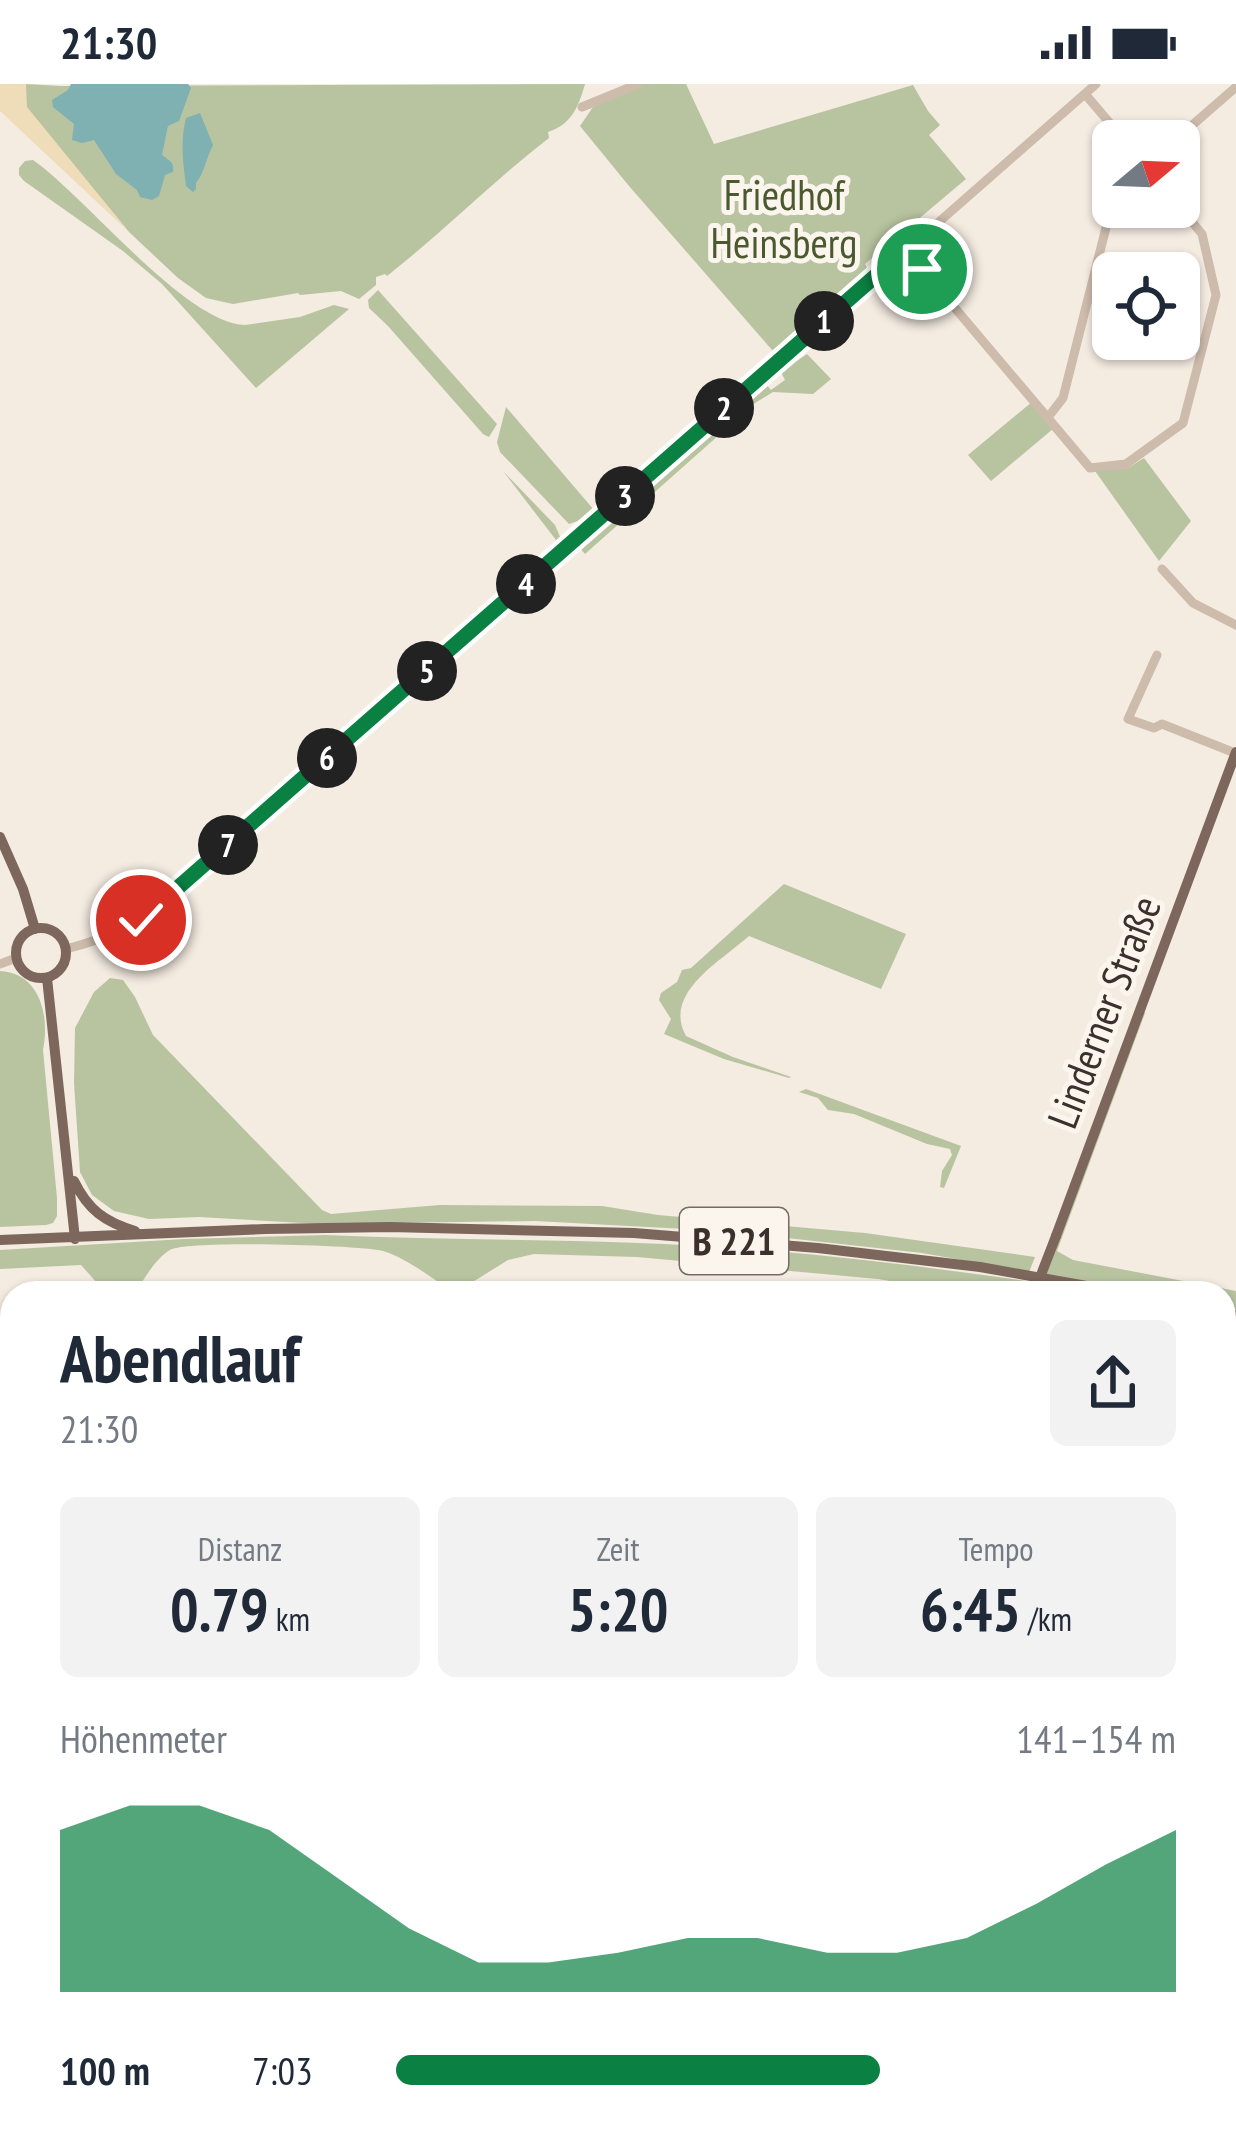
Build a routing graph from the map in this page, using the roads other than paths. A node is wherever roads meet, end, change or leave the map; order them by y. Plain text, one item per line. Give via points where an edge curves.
1 (638, 84) edge
2 (1096, 84) edge
3 (1236, 87) edge
4 (1084, 94) junction
5 (582, 106) dead end
6 (1107, 120) edge
7 (1198, 120) edge
8 (1106, 228) edge
9 (1197, 228) edge
10 (905, 250) junction
11 (1049, 416) junction
12 (1162, 569) dead end
13 (1236, 625) edge
14 (1157, 655) dead end
15 (1236, 752) edge
16 (0, 837) edge
17 (35, 929) junction
18 (66, 949) junction
19 (16, 958) junction
20 (0, 964) edge
21 (46, 978) junction
22 (68, 1170) junction
23 (150, 1235) junction
24 (75, 1239) junction
25 (0, 1240) edge
26 (1039, 1281) edge
27 (1059, 1281) edge

1 - 5 street
2 - 4 street
3 - 7 street
4 - 6 street
4 - 10 street
8 - 11 street via 1063,398
9 - 11 street via 1216,295 1183,423 1126,464 1090,467
10 - 11 street
10 - 18 street via 156,909 113,935
12 - 13 street via 1193,602
14 - 15 street, Linderner Straße via 1128,719
15 - 26 main road, Linderner Straße, bridge
16 - 17 main road
17 - 18 main road via 53,931
17 - 19 main road via 19,941
18 - 21 main road via 61,970
19 - 20 street
19 - 21 main road via 26,974
21 - 22 main road
22 - 23 main road via 107,1222
22 - 24 main road
23 - 24 main road, B 221
23 - 27 main road, B 221 via 391,1227 634,1233
24 - 25 main road, B 221

